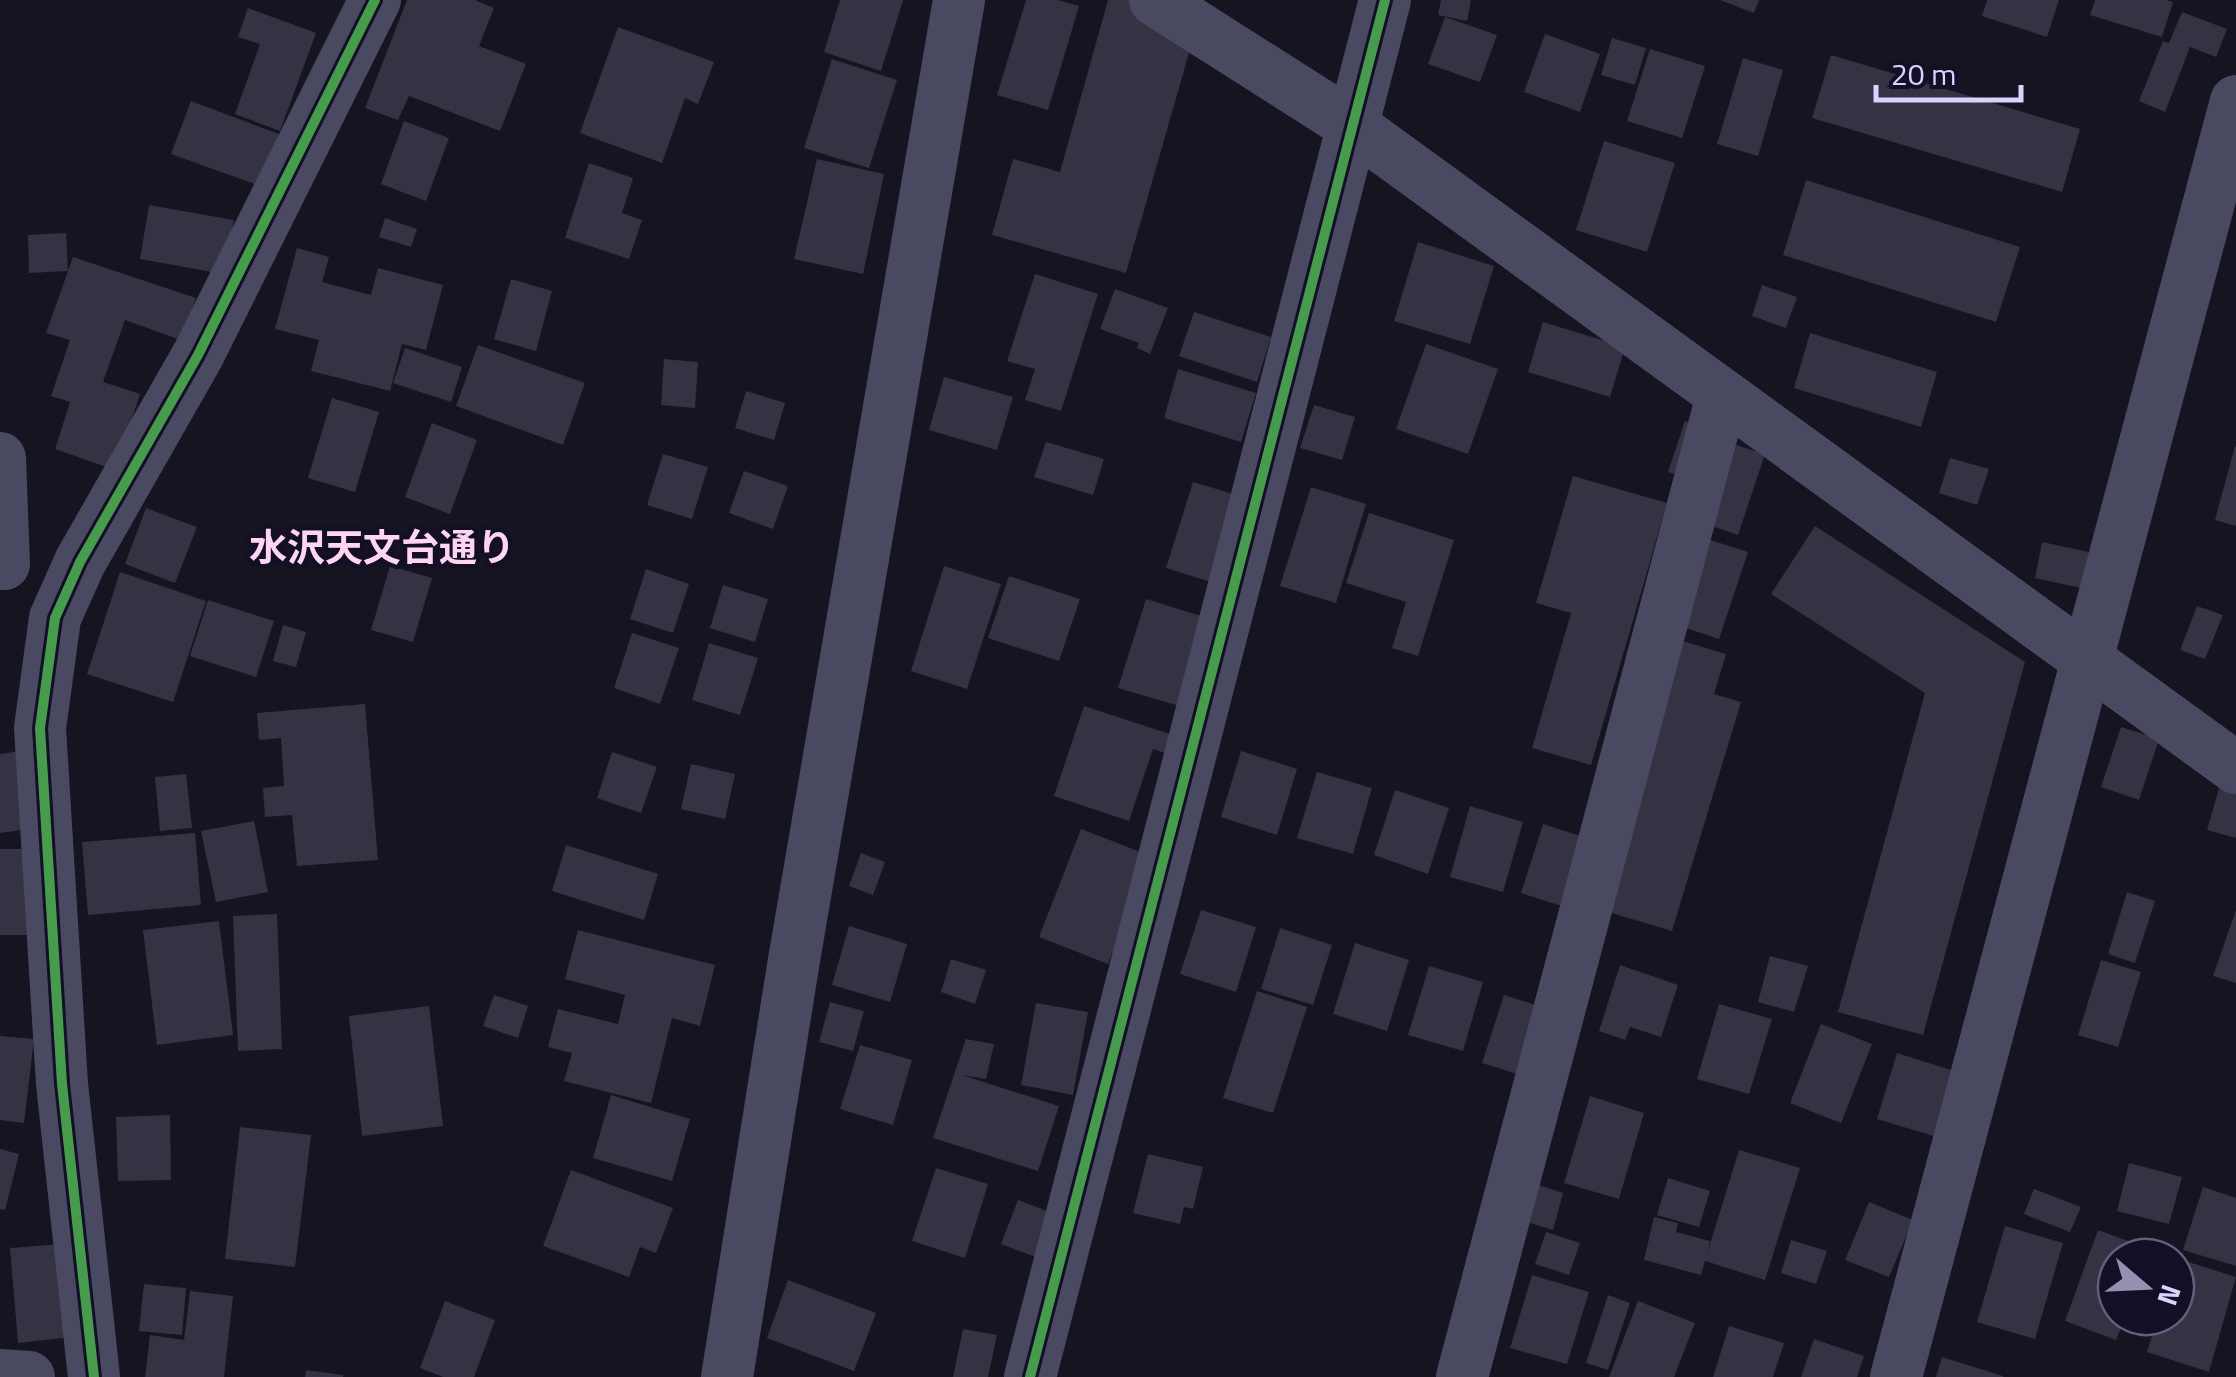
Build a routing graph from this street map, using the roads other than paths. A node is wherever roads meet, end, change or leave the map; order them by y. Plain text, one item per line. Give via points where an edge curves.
1 (375, 0) edge
2 (959, 0) edge
3 (1155, 0) edge
4 (1385, 0) edge
5 (2236, 100) edge
6 (1353, 126) junction
7 (1722, 396) junction
8 (0, 458) edge
9 (2, 561) edge
10 (55, 618) junction
11 (2088, 662) junction
12 (20, 728) edge
13 (2236, 768) edge
14 (0, 1375) edge
15 (29, 1377) edge
16 (94, 1377) edge
17 (728, 1377) edge
18 (1030, 1377) edge
19 (1462, 1377) edge
20 (1896, 1377) edge

1 - 10 street via 198,355
2 - 17 street
3 - 6 street
4 - 6 street
5 - 11 street
6 - 7 street
6 - 18 street
7 - 11 street
7 - 19 street
8 - 9 street
9 - 10 street
10 - 12 street
11 - 13 street
11 - 20 street
12 - 16 street
14 - 15 street

